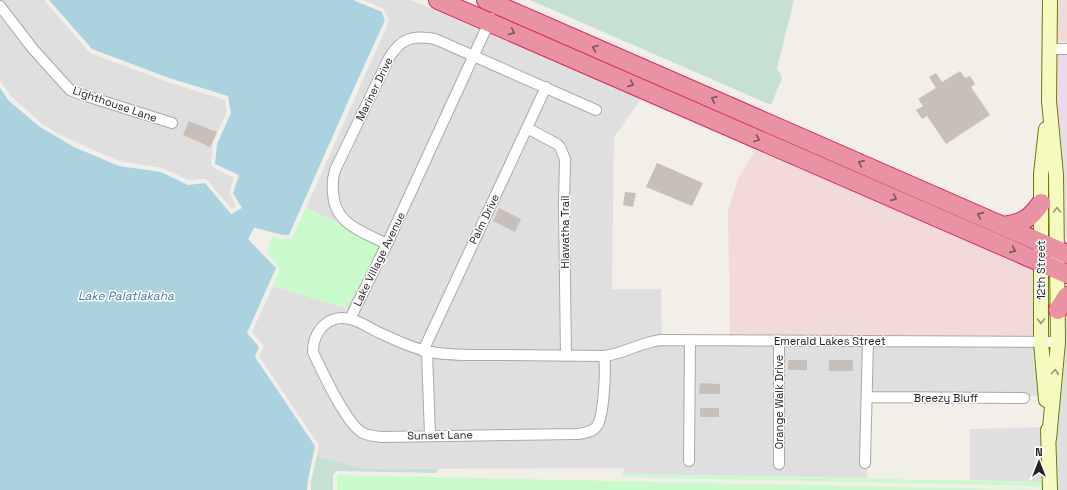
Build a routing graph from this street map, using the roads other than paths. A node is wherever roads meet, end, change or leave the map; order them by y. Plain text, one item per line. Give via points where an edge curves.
1 (438, 0) edge
2 (1050, 0) edge
3 (491, 2) edge
4 (0, 6) edge
5 (489, 22) junction
6 (1049, 49) junction
7 (1067, 49) edge
8 (474, 55) junction
9 (546, 87) junction
10 (1049, 101) junction
11 (596, 110) dead end
12 (172, 123) dead end
13 (527, 128) junction
14 (1041, 174) junction
15 (1056, 175) junction
16 (1041, 202) junction
17 (1003, 226) junction
18 (1041, 242) junction
19 (387, 244) junction
20 (1062, 252) edge
21 (1041, 263) junction
22 (1062, 272) edge
23 (1062, 303) edge
24 (350, 319) junction
25 (690, 340) junction
26 (779, 341) junction
27 (868, 341) junction
28 (1041, 342) junction
29 (1058, 342) junction
30 (425, 351) junction
31 (566, 356) junction
32 (604, 356) junction
33 (868, 397) junction
34 (1024, 398) dead end
35 (430, 435) junction
36 (1049, 439) junction
37 (689, 461) dead end
38 (865, 463) dead end
39 (779, 464) dead end
40 (1050, 490) edge

1 - 5 highway
2 - 6 main road, 12th Street
3 - 5 street, Lake Village Avenue
17 -> 3 highway
4 - 12 street, Lighthouse Lane via 33,49 70,90
5 - 8 street, Lake Village Avenue
5 -> 21 highway
6 - 7 street
6 - 10 main road, 12th Street
8 - 9 street, Mariner Drive
8 - 19 street, Lake Village Avenue
8 - 19 street, Mariner Drive via 425,37 407,39 400,43 389,58 335,170 333,198 339,215 355,228
9 - 11 street, Mariner Drive
9 - 13 street, Palm Drive
10 - 14 main road, 12th Street
10 - 15 main road, 12th Street
13 - 30 street, Palm Drive
13 - 31 street, Hiawatha Trail via 557,144 565,159
14 - 15 street
14 - 16 main road, 12th Street
20 -> 15 main road, 12th Street
16 - 17 highway via 1027,219
16 - 18 main road, 12th Street
17 - 18 highway
18 - 20 highway
18 - 21 main road, 12th Street
19 - 24 street, Lake Village Avenue
20 - 22 main road, 12th Street
21 - 22 highway
21 -> 28 main road, 12th Street
22 - 23 main road, 12th Street
23 - 29 main road, 12th Street
24 - 30 street, Lake Village Avenue
24 - 35 street, Sunset Lane via 333,319 320,328 313,352 334,395 355,427 375,436
25 - 26 street, Emerald Lakes Street
25 - 32 street, Emerald Lakes Street via 646,342 623,352
25 - 37 street
26 - 27 street, Emerald Lakes Street
26 - 39 street, Orange Walk Drive
27 - 28 street, Emerald Lakes Street
27 - 33 street
28 - 29 street, Emerald Lakes Street
28 - 36 main road, 12th Street
36 -> 29 main road, 12th Street
30 - 31 street, Lake Village Avenue via 453,355
30 - 35 street, Palm Drive
31 - 32 street, Lake Village Avenue
32 - 35 street, Sunset Lane via 602,410 594,430 578,434
33 - 34 street, Breezy Bluff
33 - 38 street
36 - 40 main road, 12th Street

